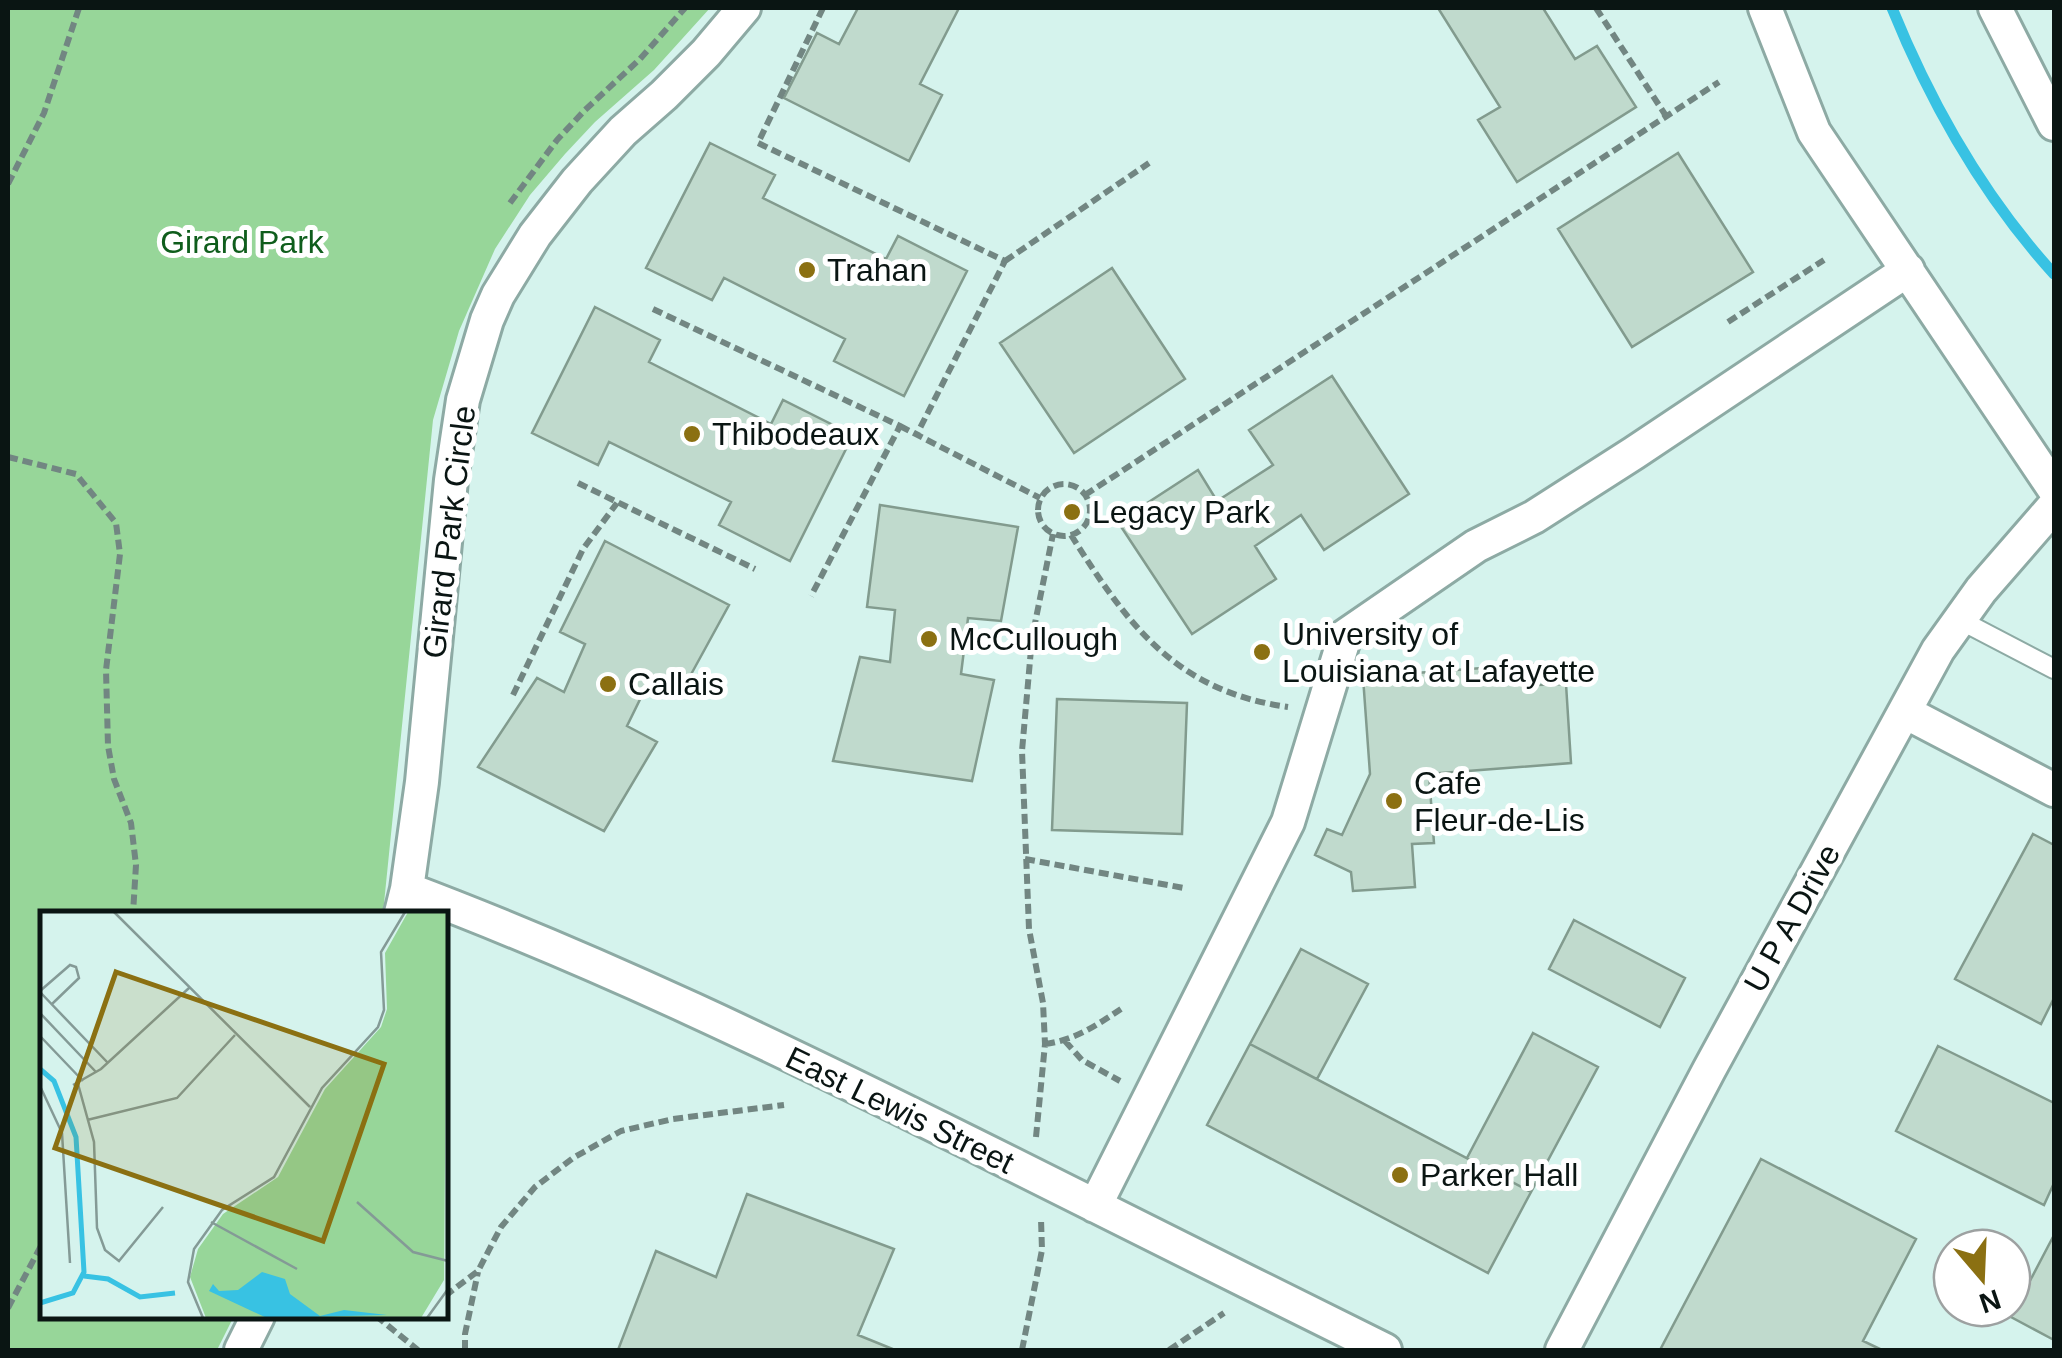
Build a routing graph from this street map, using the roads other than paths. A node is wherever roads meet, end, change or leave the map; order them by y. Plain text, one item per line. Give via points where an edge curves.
1 (744, 8) edge
2 (1765, 8) edge
3 (2004, 11) edge
4 (2054, 124) edge
5 (1908, 270) junction
6 (2054, 488) edge
7 (2054, 506) edge
8 (1960, 620) junction
9 (2054, 669) edge
10 (1905, 712) junction
11 (2054, 790) edge
12 (404, 901) edge
13 (1095, 1206) junction
14 (257, 1318) edge
15 (240, 1350) edge
16 (1385, 1350) edge
17 (1562, 1350) edge

1 - 12 street, Girard Park Circle via 577,181 535,236 487,320 463,400 451,480
2 - 5 street via 1814,132
3 - 4 street
5 - 6 street
5 - 13 street via 1345,636 1288,822
7 - 8 street, U P A Drive via 2036,536
8 - 9 lane
8 - 10 street, U P A Drive
10 - 11 street
10 - 17 street, U P A Drive
12 - 13 street, East Lewis Street via 480,916 675,1001
13 - 16 street, East Lewis Street
14 - 15 street

